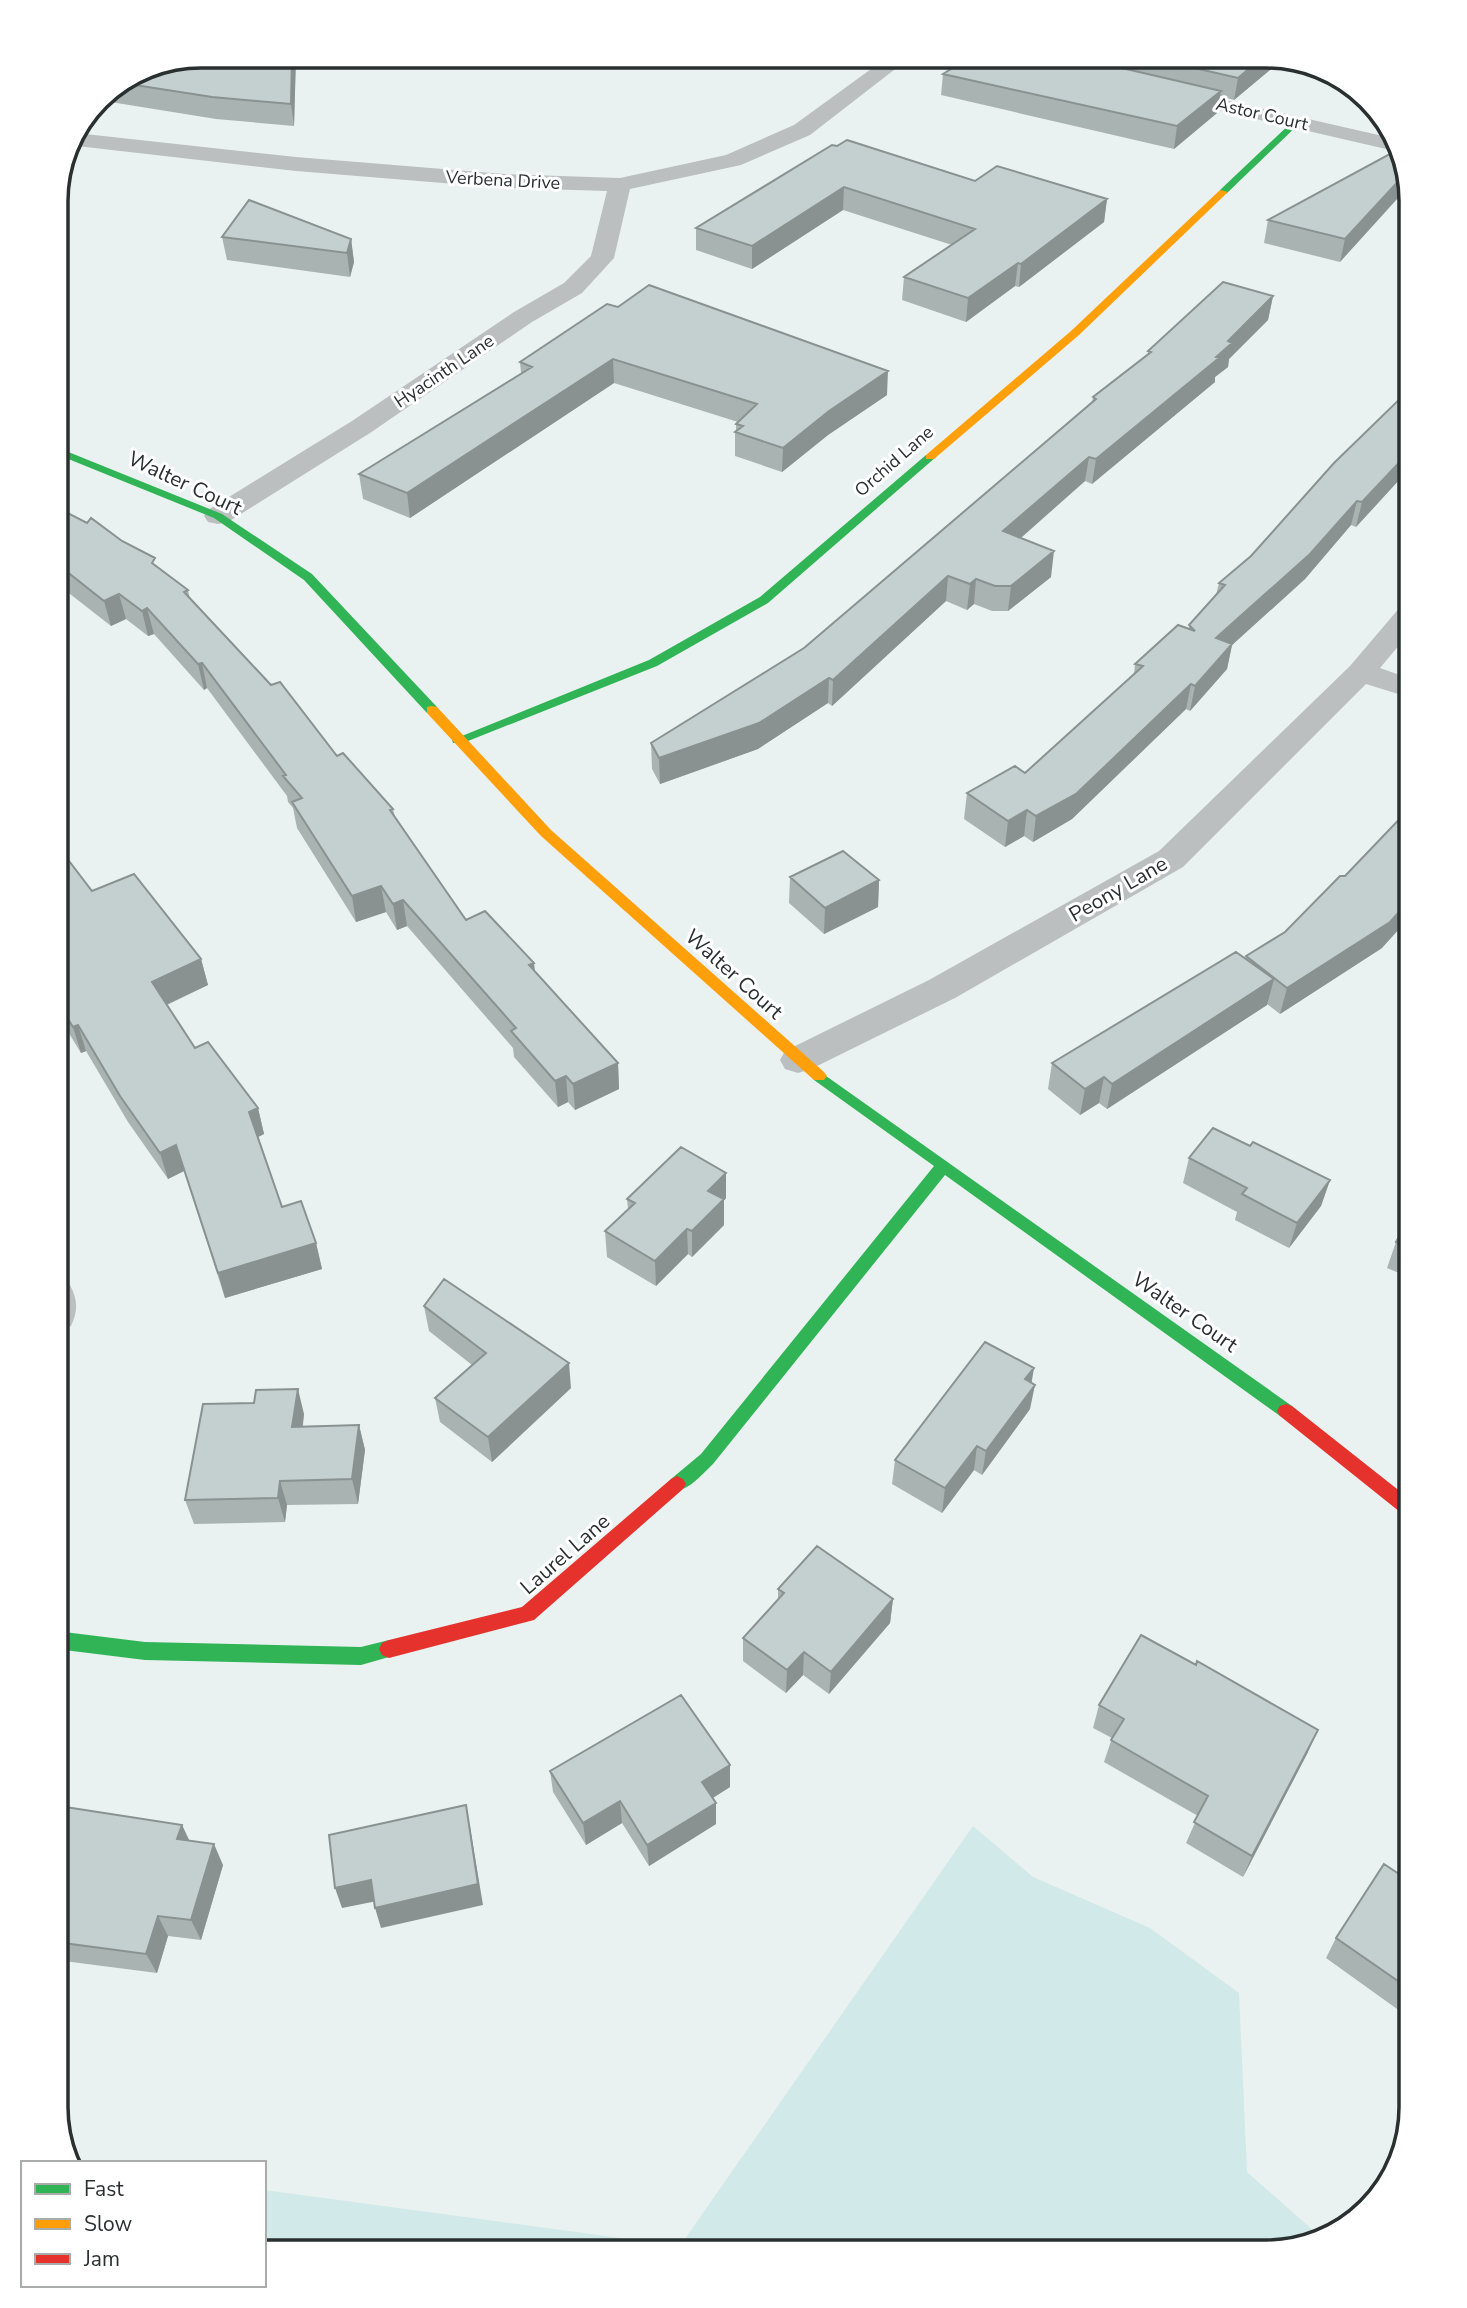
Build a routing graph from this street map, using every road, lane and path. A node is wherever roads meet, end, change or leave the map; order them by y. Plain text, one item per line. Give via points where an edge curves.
1 (885, 69) edge
2 (1151, 89) edge
3 (1297, 122) junction
4 (83, 140) edge
5 (1385, 143) edge
6 (620, 185) junction
7 (69, 455) edge
8 (218, 516) junction
9 (1399, 626) edge
10 (1360, 672) junction
11 (1399, 685) edge
12 (458, 740) junction
13 (798, 1060) junction
14 (942, 1167) junction
15 (1399, 1501) edge
16 (68, 1642) edge

1 - 6 street, Verbena Drive via 802,130 733,160
2 - 3 street, Astor Court
3 - 5 street, Astor Court
3 - 12 street, Orchid Lane via 1075,333 764,600 653,663
4 - 6 street, Verbena Drive via 296,164 504,181
6 - 8 street, Hyacinth Lane via 602,258 573,288
7 - 8 street, Walter Court
8 - 12 street, Walter Court via 308,577
9 - 10 street, Peony Lane
10 - 11 street
10 - 13 street, Peony Lane via 1171,859 942,989
12 - 13 street, Walter Court via 546,833
13 - 14 street, Walter Court
14 - 15 street, Walter Court via 1255,1387
14 - 16 street, Laurel Lane via 707,1459 527,1614 361,1656 145,1651

